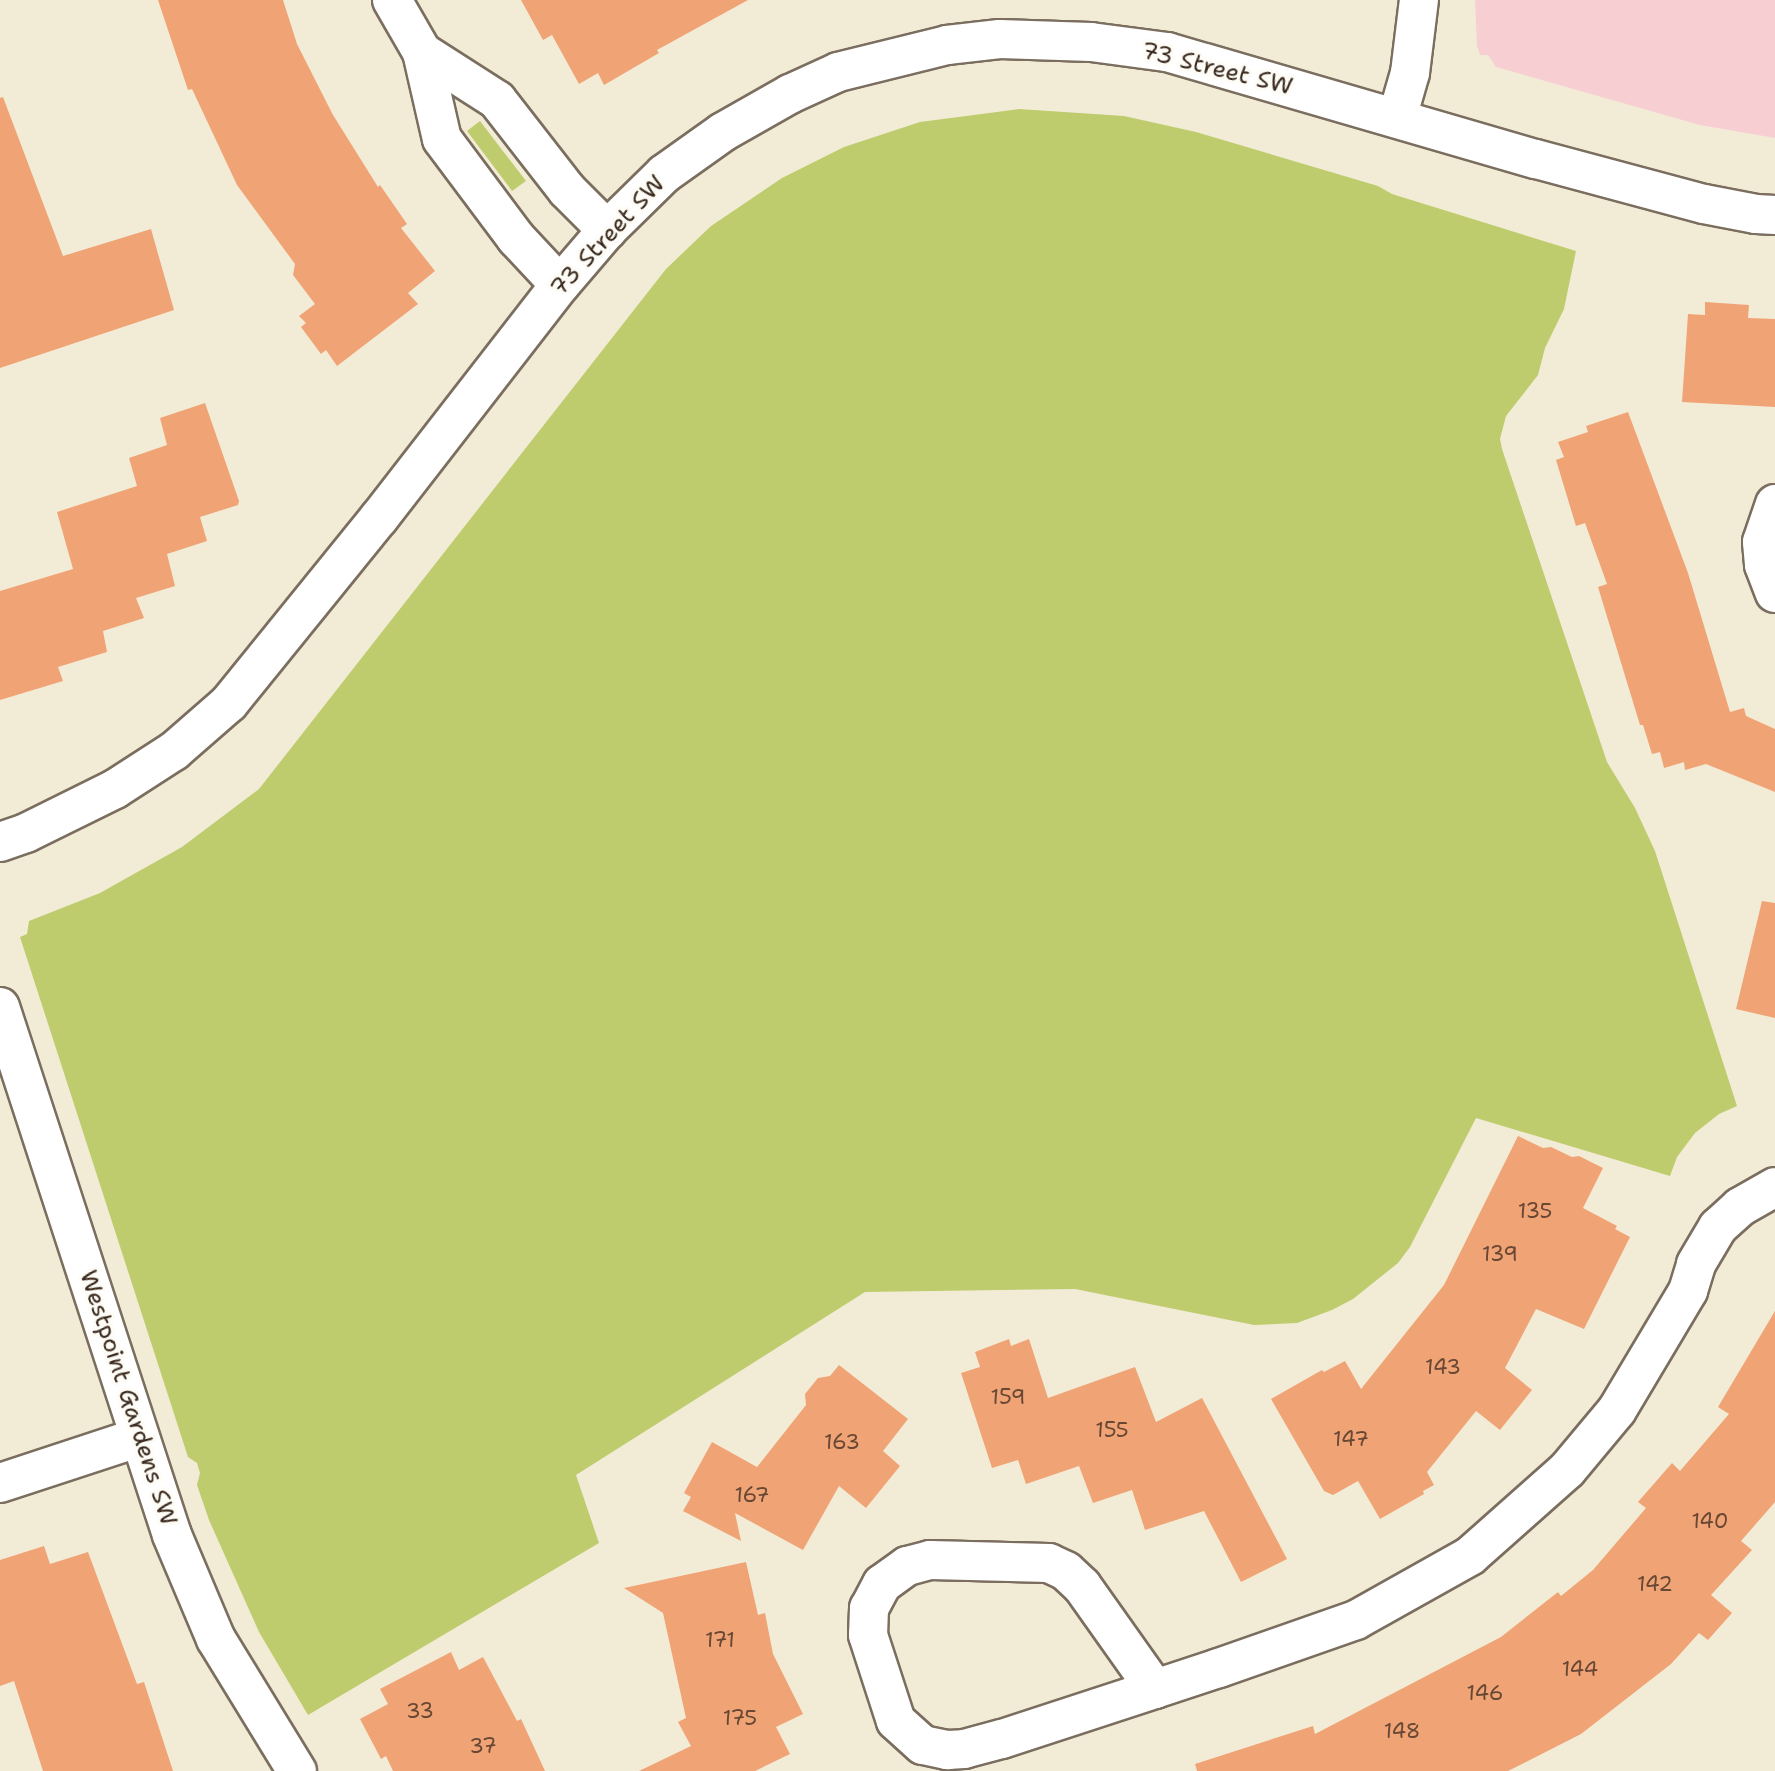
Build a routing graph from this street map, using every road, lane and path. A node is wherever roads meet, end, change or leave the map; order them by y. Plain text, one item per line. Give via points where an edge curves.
1 (392, 0) edge
2 (1419, 0) edge
3 (422, 52) junction
4 (1398, 118) junction
5 (1775, 215) edge
6 (607, 230) junction
7 (560, 285) junction
8 (1775, 504) edge
9 (1775, 593) edge
10 (0, 842) edge
11 (0, 1007) edge
12 (1775, 1187) edge
13 (1740, 1207) junction
14 (1775, 1222) edge
15 (140, 1437) junction
16 (0, 1483) edge
17 (1155, 1689) junction
18 (297, 1771) edge

1 - 3 street
2 - 4 street via 1410,73
3 - 6 street via 497,100 567,190
3 - 7 street via 442,139 516,238
4 - 5 street, 73 Street SW via 1691,200
4 - 6 street, 73 Street SW via 1167,52 1091,42 1000,39 947,45 838,72 790,94 723,132 664,174
6 - 7 street, 73 Street SW
7 - 10 street, 73 Street SW via 229,703 174,751 116,789
8 - 9 street via 1762,542 1764,565
11 - 15 street, Westpoint Gardens SW
12 - 13 street
13 - 14 street
13 - 17 street via 1706,1246 1688,1291 1617,1410 1567,1470 1470,1556 1356,1620
15 - 16 street
15 - 18 street, Westpoint Gardens SW via 172,1535 216,1639
17 - 17 street via 1082,1586 1049,1563 930,1560 907,1566 882,1584 869,1608 868,1635 890,1706 896,1721 923,1745 964,1749

